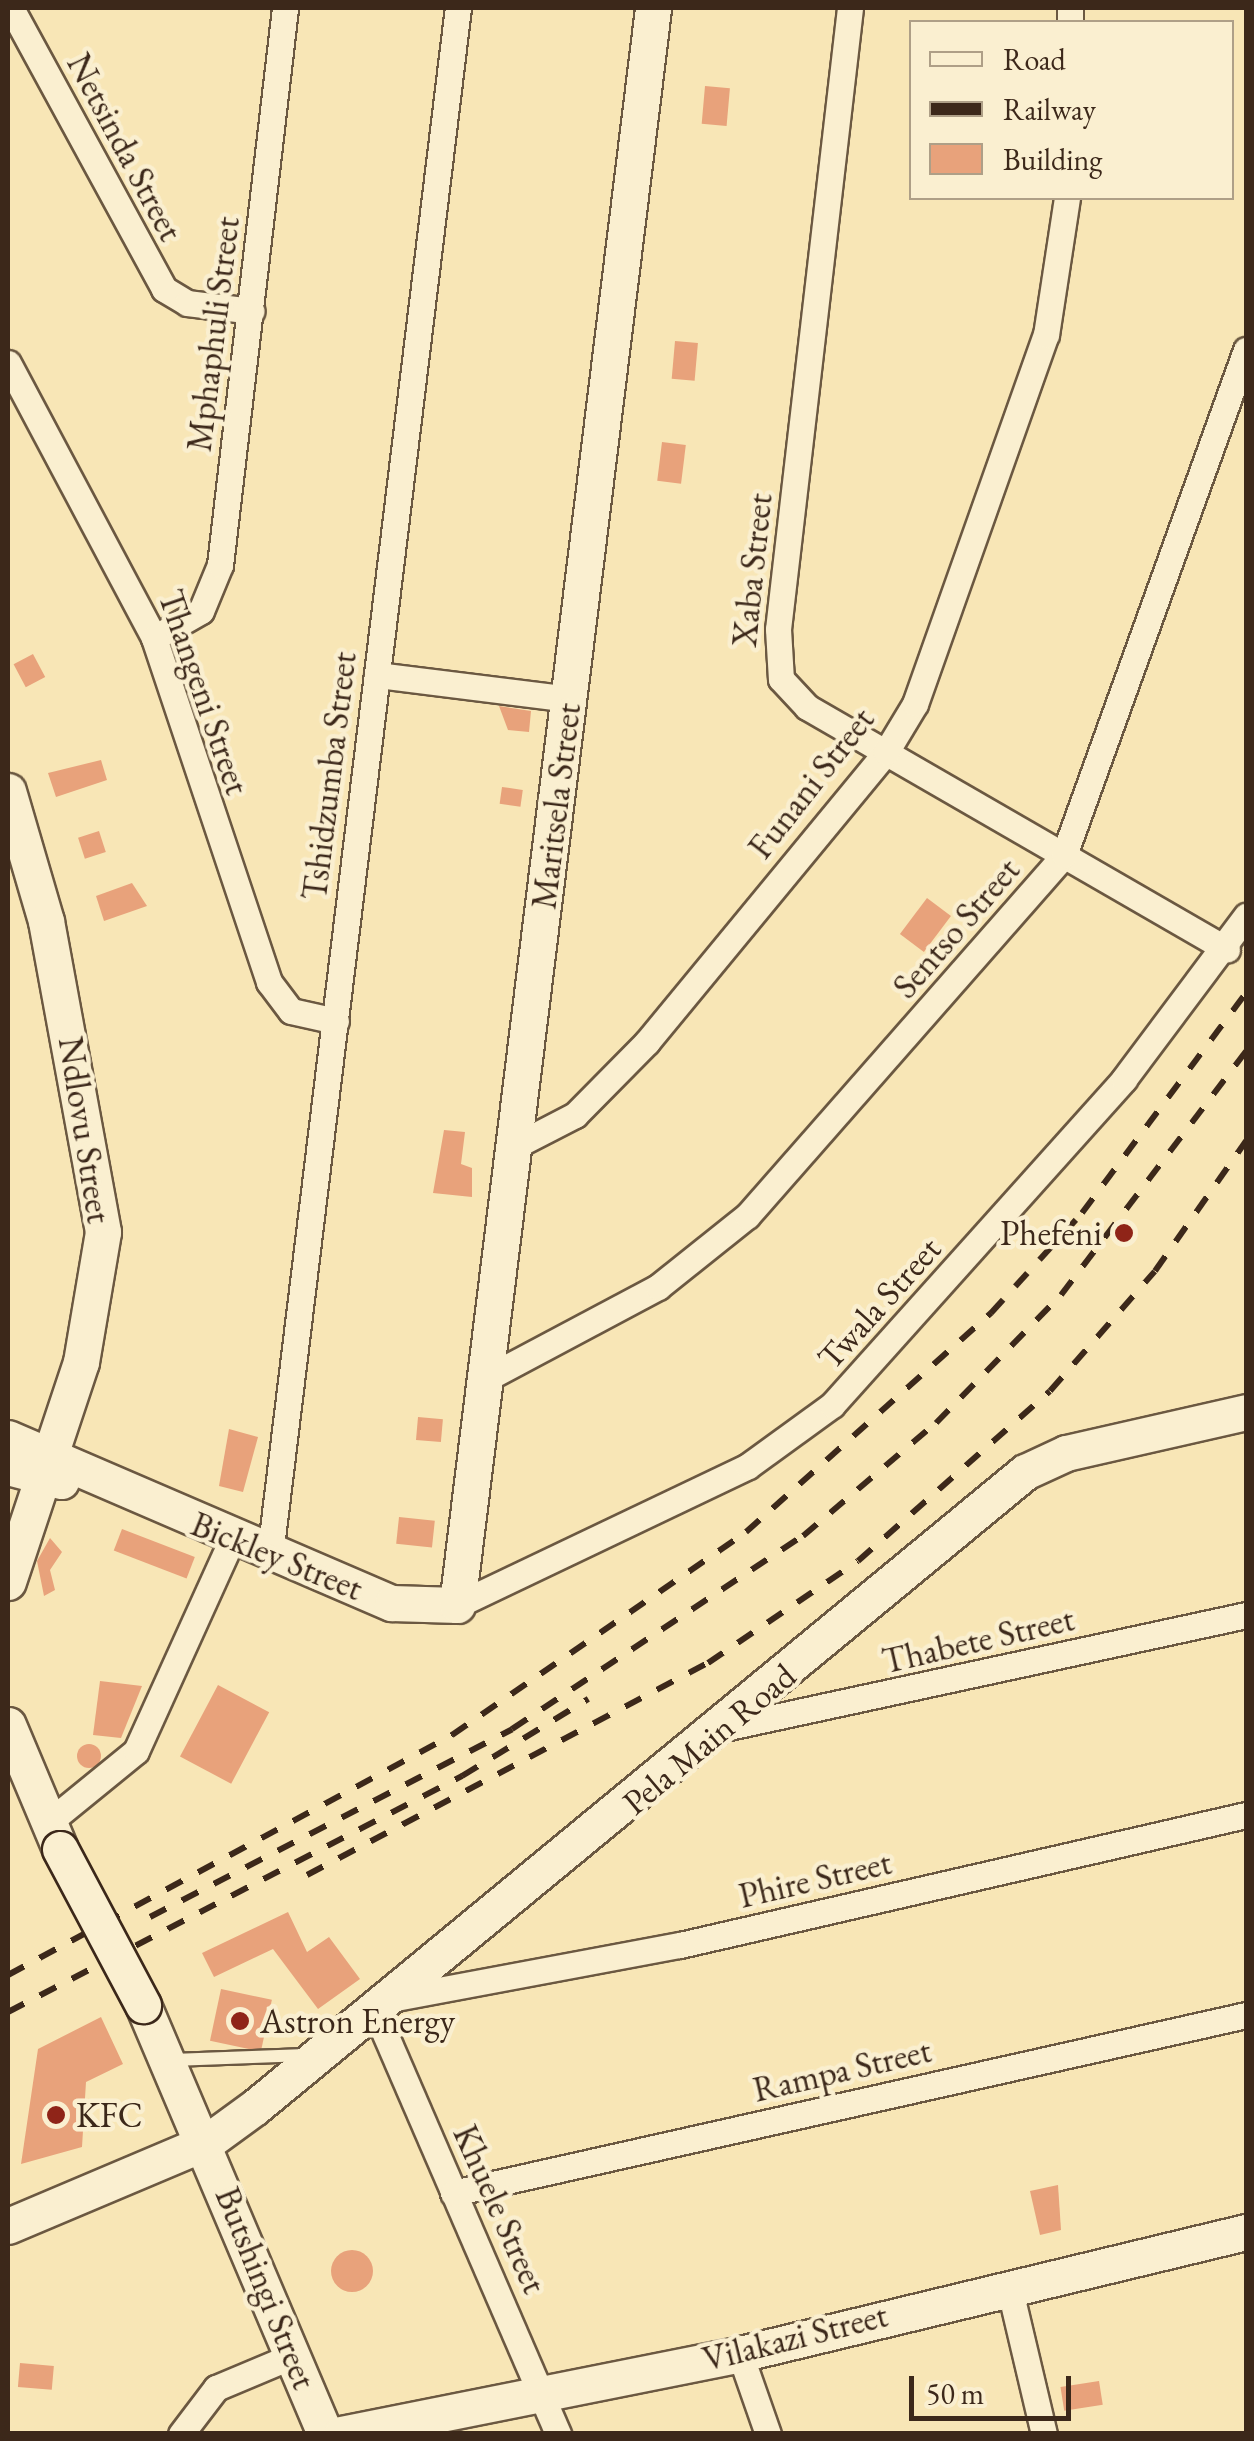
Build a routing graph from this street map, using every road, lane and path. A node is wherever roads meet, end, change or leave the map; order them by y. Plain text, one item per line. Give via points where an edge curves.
1 (11, 8) edge
2 (285, 8) edge
3 (458, 8) edge
4 (653, 8) edge
5 (850, 8) edge
6 (1067, 200) edge
7 (252, 312) junction
8 (1246, 350) edge
9 (8, 364) edge
10 (154, 638) junction
11 (377, 675) junction
12 (570, 698) junction
13 (886, 752) junction
14 (8, 791) edge
15 (1064, 854) junction
16 (1246, 916) edge
17 (1227, 949) junction
18 (336, 1021) junction
19 (514, 1147) junction
20 (487, 1378) junction
21 (1246, 1412) edge
22 (8, 1438) edge
23 (32, 1467) edge
24 (232, 1540) junction
25 (270, 1554) junction
26 (8, 1582) edge
27 (457, 1605) junction
28 (1246, 1616) edge
29 (724, 1728) junction
30 (8, 1732) edge
31 (1246, 1815) edge
32 (55, 1836) junction
33 (386, 2006) junction
34 (1246, 2015) edge
35 (322, 2054) junction
36 (169, 2061) junction
37 (207, 2142) junction
38 (454, 2194) junction
39 (8, 2226) edge
40 (1246, 2232) edge
41 (1009, 2286) junction
42 (740, 2354) junction
43 (292, 2356) junction
44 (542, 2390) junction
45 (180, 2434) edge
46 (325, 2434) edge
47 (341, 2434) edge
48 (558, 2434) edge
49 (768, 2434) edge
50 (1044, 2434) edge

1 - 7 street, Netsinda Street via 164,289 187,303
2 - 7 street, Mphaphuli Street
3 - 11 street, Tshidzumba Street
4 - 12 street, Maritsela Street
5 - 13 street, Xaba Street via 776,660 790,692
6 - 13 street, Funani Street via 1046,335 939,652
7 - 10 street, Mphaphuli Street via 216,582 201,611
8 - 15 street, Sentso Street
9 - 10 street, Thangeni Street
10 - 18 street, Thangeni Street via 269,982 291,1011
11 - 12 street
11 - 18 street, Tshidzumba Street
12 - 19 street, Maritsela Street
13 - 15 street, Xaba Street
13 - 19 street, Funani Street via 647,1042 575,1115
14 - 23 street, Ndlovu Street via 46,921 102,1202 88,1328
15 - 17 street, Xaba Street
15 - 20 street, Sentso Street via 747,1216 658,1287
16 - 17 street, Twala Street
17 - 27 street, Twala Street via 893,1346 832,1405 748,1466
18 - 25 street, Tshidzumba Street
19 - 20 street, Maritsela Street
20 - 27 street, Maritsela Street
21 - 29 street, Pela Main Road via 1042,1461
22 - 23 street, Bickley Street
23 - 24 street, Bickley Street via 102,1484
23 - 26 street, Ndlovu Street
24 - 25 street, Bickley Street
24 - 32 street via 136,1751
25 - 27 street, Bickley Street via 392,1603
28 - 29 street, Thabete Street
29 - 33 street, Pela Main Road
30 - 32 street
31 - 33 street, Phire Street
32 - 36 street, Butshingi Street, bridge
33 - 35 street, Pela Main Road
33 - 38 street, Khuele Street
34 - 38 street, Rampa Street
35 - 36 lane
35 - 37 street, Pela Main Road
36 - 37 street, Butshingi Street
37 - 39 street, Pela Main Road
37 - 43 street, Butshingi Street
38 - 44 street, Khuele Street
40 - 41 street, Vilakazi Street
41 - 42 street, Vilakazi Street
41 - 50 street
42 - 44 street, Vilakazi Street
42 - 49 street
43 - 45 street via 216,2388
43 - 46 street, Butshingi Street
44 - 47 street, Vilakazi Street
44 - 48 street, Khuele Street

